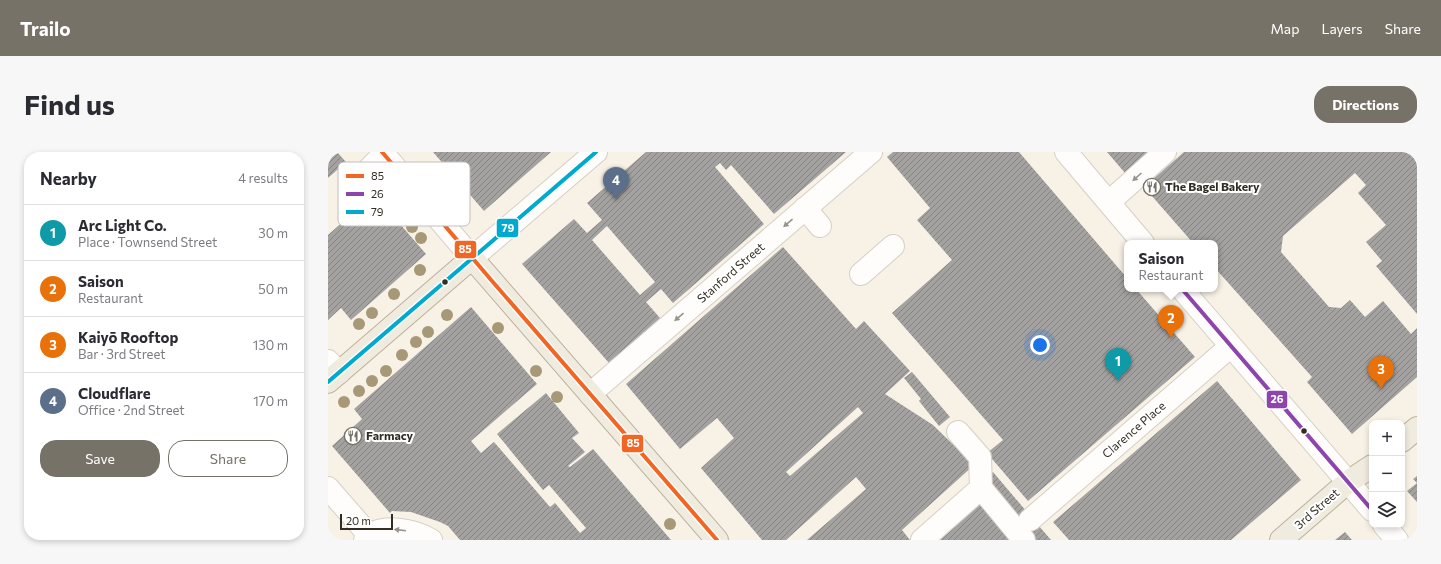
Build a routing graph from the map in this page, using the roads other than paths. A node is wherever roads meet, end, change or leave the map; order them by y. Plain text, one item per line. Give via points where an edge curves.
1 (596, 152) edge
2 (871, 152) edge
3 (1066, 152) edge
4 (1165, 152) edge
5 (383, 153) edge
6 (375, 162) edge
7 (391, 162) edge
8 (1109, 202) junction
9 (805, 208) junction
10 (445, 226) edge
11 (820, 226) dead end
12 (1141, 240) edge
13 (893, 246) dead end
14 (472, 258) junction
15 (861, 274) dead end
16 (1185, 292) edge
17 (1230, 346) junction
18 (332, 372) edge
19 (590, 394) junction
20 (1417, 428) edge
21 (958, 432) dead end
22 (1405, 438) edge
23 (1369, 468) edge
24 (1348, 482) junction
25 (328, 488) edge
26 (981, 488) junction
27 (1369, 506) edge
28 (1027, 526) edge
29 (1387, 528) edge
30 (367, 538) edge
31 (715, 539) edge
32 (431, 540) edge
33 (922, 540) edge
34 (1281, 540) edge
35 (1397, 540) edge

1 - 14 street
2 - 9 street, Stanford Street via 843,187
3 - 8 street
4 -> 8 street
5 - 6 street
5 - 7 street
8 - 12 street
9 - 11 street
9 -> 19 street, Stanford Street
10 - 14 street
13 - 15 street
14 - 18 main road
14 - 19 main road
16 - 17 street
17 - 24 street
17 - 28 street, Clarence Place
19 - 31 main road
20 - 22 main road
21 - 26 street via 980,457
23 - 24 main road, 3rd Street
24 - 27 street
24 - 34 main road, 3rd Street
25 - 30 street
26 - 28 street
26 - 33 street
29 - 35 street
32 -> 30 street via 418,534 390,529 379,531

